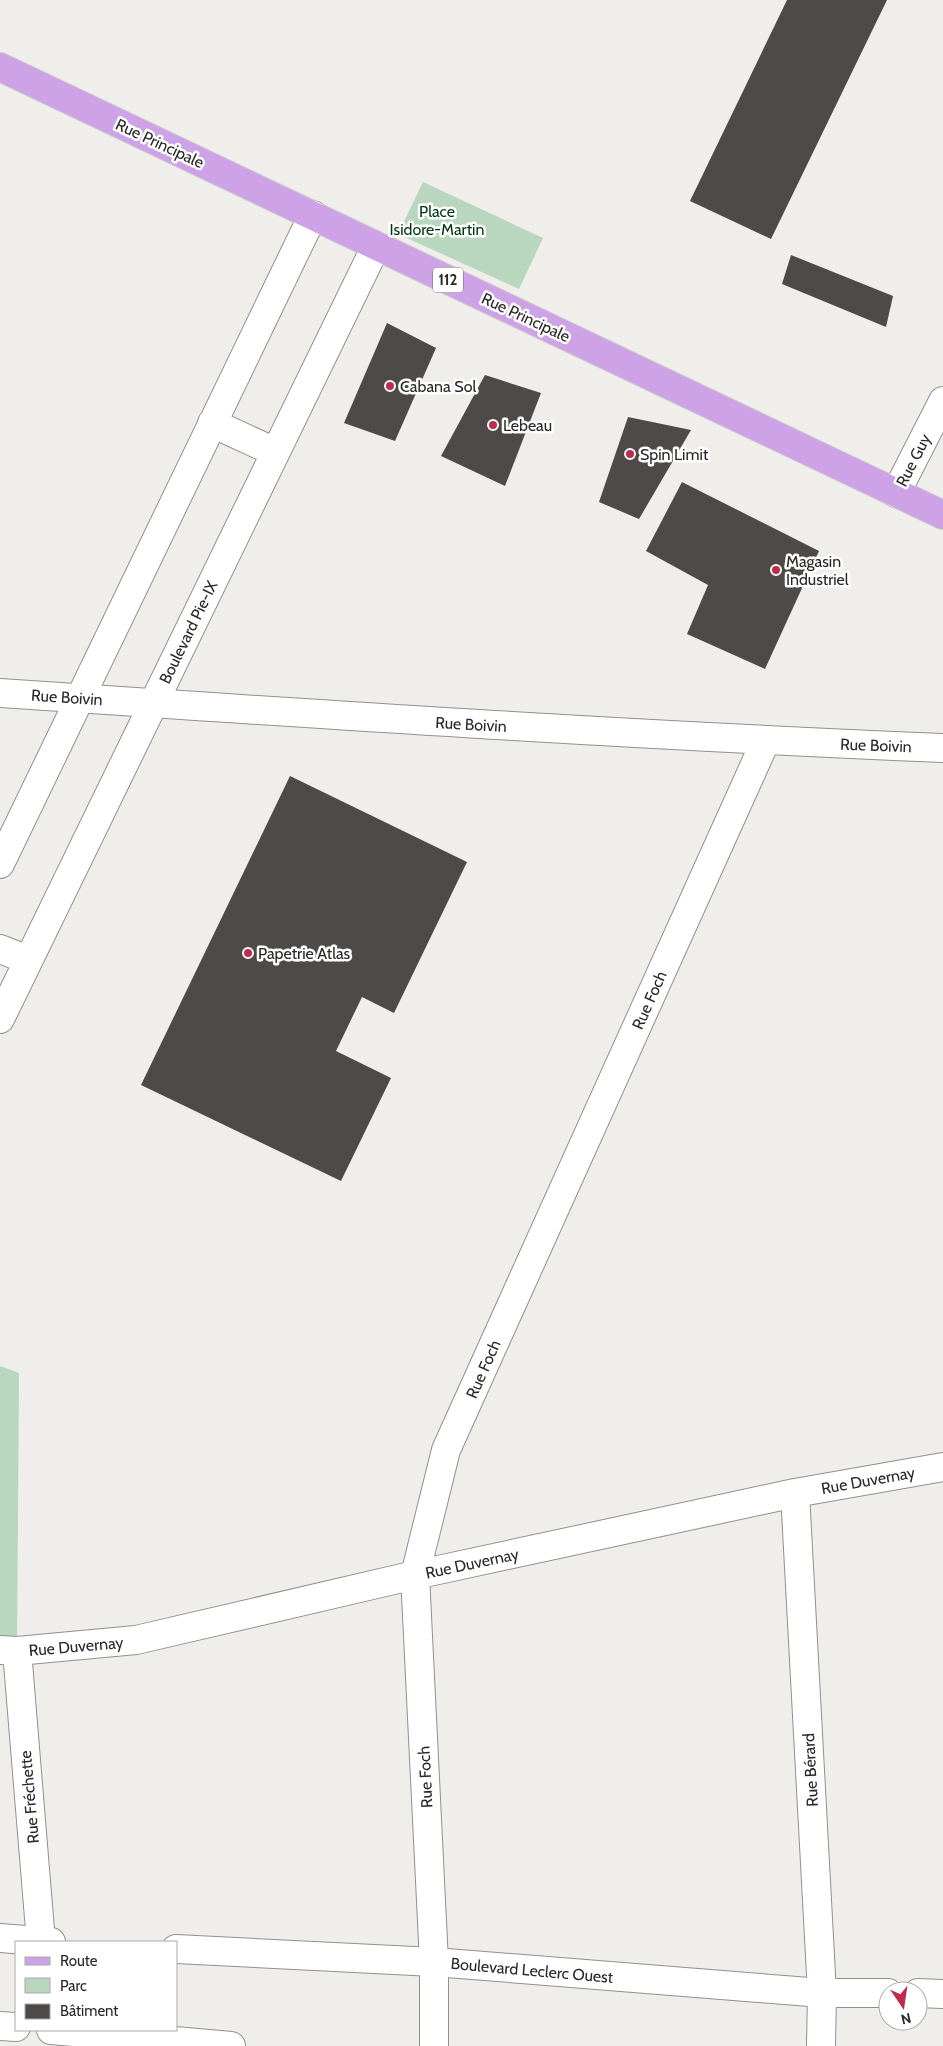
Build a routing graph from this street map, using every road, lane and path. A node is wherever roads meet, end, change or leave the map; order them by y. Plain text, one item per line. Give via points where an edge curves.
1 (0, 67) edge
2 (313, 215) junction
3 (376, 246) junction
4 (943, 401) edge
5 (212, 423) junction
6 (275, 452) junction
7 (896, 493) junction
8 (943, 514) edge
9 (0, 693) edge
10 (79, 698) junction
11 (154, 703) junction
12 (766, 740) junction
13 (943, 748) edge
14 (0, 864) edge
15 (0, 949) edge
16 (28, 960) junction
17 (0, 1019) edge
18 (943, 1467) edge
19 (795, 1493) junction
20 (415, 1575) junction
21 (9, 1651) edge
22 (0, 1938) edge
23 (31, 1941) edge
24 (41, 1941) edge
25 (178, 1949) edge
26 (434, 1962) junction
27 (822, 1993) junction
28 (878, 1993) edge
29 (928, 1994) edge
30 (943, 1994) edge
31 (0, 2026) edge
32 (15, 2027) edge
33 (45, 2031) edge
34 (62, 2031) edge
35 (46, 2046) edge
36 (231, 2046) edge
37 (434, 2046) edge
38 (821, 2046) edge

1 - 2 main road, Rue Principale / 112
2 - 3 main road, Rue Principale / 112
2 - 5 street
3 - 6 street, Boulevard Pie-IX
3 - 7 main road, Rue Principale / 112
4 - 7 street, Rue Guy
5 - 6 street
5 - 10 street
6 - 11 street, Boulevard Pie-IX
7 - 8 main road, Rue Principale / 112
9 - 10 street, Rue Boivin
10 - 11 street, Rue Boivin
10 - 14 street
11 - 12 street, Rue Boivin
11 - 16 street, Boulevard Pie-IX
12 - 13 street, Rue Boivin
12 - 20 street, Rue Foch via 446,1450
15 - 16 street
16 - 17 street, Boulevard Pie-IX
18 - 19 street, Rue Duvernay
19 - 20 street, Rue Duvernay
19 - 27 street, Rue Bérard
20 - 21 street, Rue Duvernay via 136,1640
20 - 26 street, Rue Foch
21 - 24 street, Rue Fréchette
22 - 23 street
25 - 26 street, Boulevard Leclerc Ouest
26 - 27 street, Boulevard Leclerc Ouest
26 - 37 street, Rue Foch
27 - 28 street, Boulevard Leclerc Ouest
27 - 38 street, Rue Bérard
29 - 30 street
31 - 32 street
33 - 35 street
34 - 36 street

